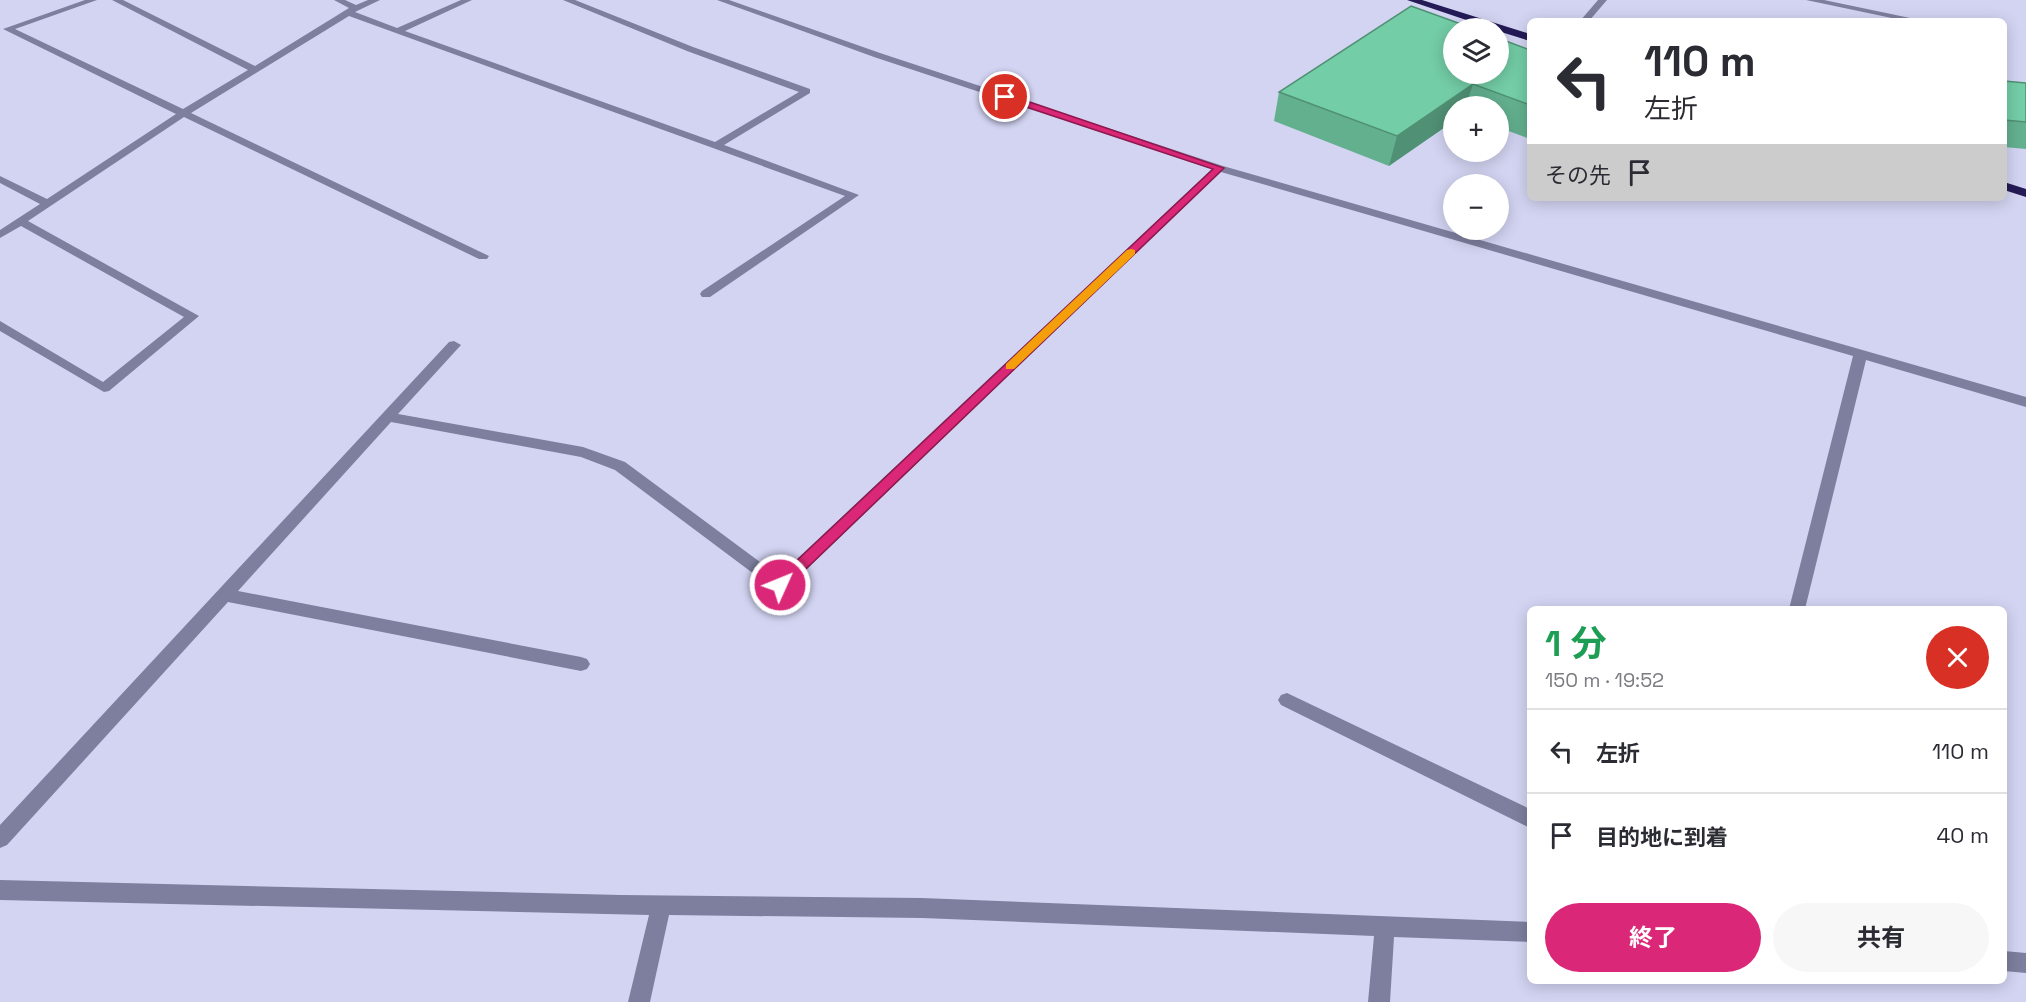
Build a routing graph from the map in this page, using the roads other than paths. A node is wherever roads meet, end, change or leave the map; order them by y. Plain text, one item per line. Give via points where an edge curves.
1 (93, 0) edge
2 (116, 0) edge
3 (338, 0) edge
4 (376, 0) edge
5 (468, 0) edge
6 (567, 0) edge
7 (721, 0) edge
8 (1412, 0) edge
9 (1603, 0) edge
10 (1810, 0) edge
11 (352, 11) junction
12 (1587, 18) edge
13 (1906, 18) dead end
14 (399, 30) junction
15 (1527, 37) edge
16 (254, 69) junction
17 (184, 112) junction
18 (715, 146) junction
19 (1220, 168) junction
20 (0, 178) edge
21 (2007, 187) edge
22 (2026, 193) edge
23 (49, 204) junction
24 (21, 222) junction
25 (0, 235) edge
26 (483, 256) dead end
27 (706, 294) dead end
28 (0, 325) edge
29 (454, 345) dead end
30 (1860, 356) junction
31 (2026, 402) edge
32 (387, 417) junction
33 (225, 595) junction
34 (1798, 606) edge
35 (581, 664) dead end
36 (1287, 700) dead end
37 (1527, 818) edge
38 (0, 839) edge
39 (0, 890) edge
40 (661, 906) junction
41 (1385, 926) junction
42 (1527, 932) edge
43 (2007, 962) edge
44 (2026, 963) edge
45 (639, 1002) edge
46 (1380, 1002) edge

1 - 17 street via 7,29
2 - 16 street
3 - 11 street
4 - 11 street
5 - 14 street
6 - 18 street via 807,91
7 - 19 street
8 - 15 highway
9 - 12 street
10 - 13 street
11 - 14 street
11 - 16 street
14 - 18 street
16 - 17 street
17 - 23 street
17 - 26 street
18 - 27 street via 853,195
19 - 30 street
19 - 32 street via 780,585 620,466 583,452
20 - 23 street
21 - 22 highway
23 - 24 street
24 - 25 street
24 - 28 street via 193,316 104,388
29 - 32 street
30 - 31 street
30 - 34 street
32 - 33 street
33 - 35 street
33 - 38 street
36 - 37 street
39 - 40 street
40 - 41 street via 922,908
40 - 45 street
41 - 42 street
41 - 46 street
43 - 44 street

